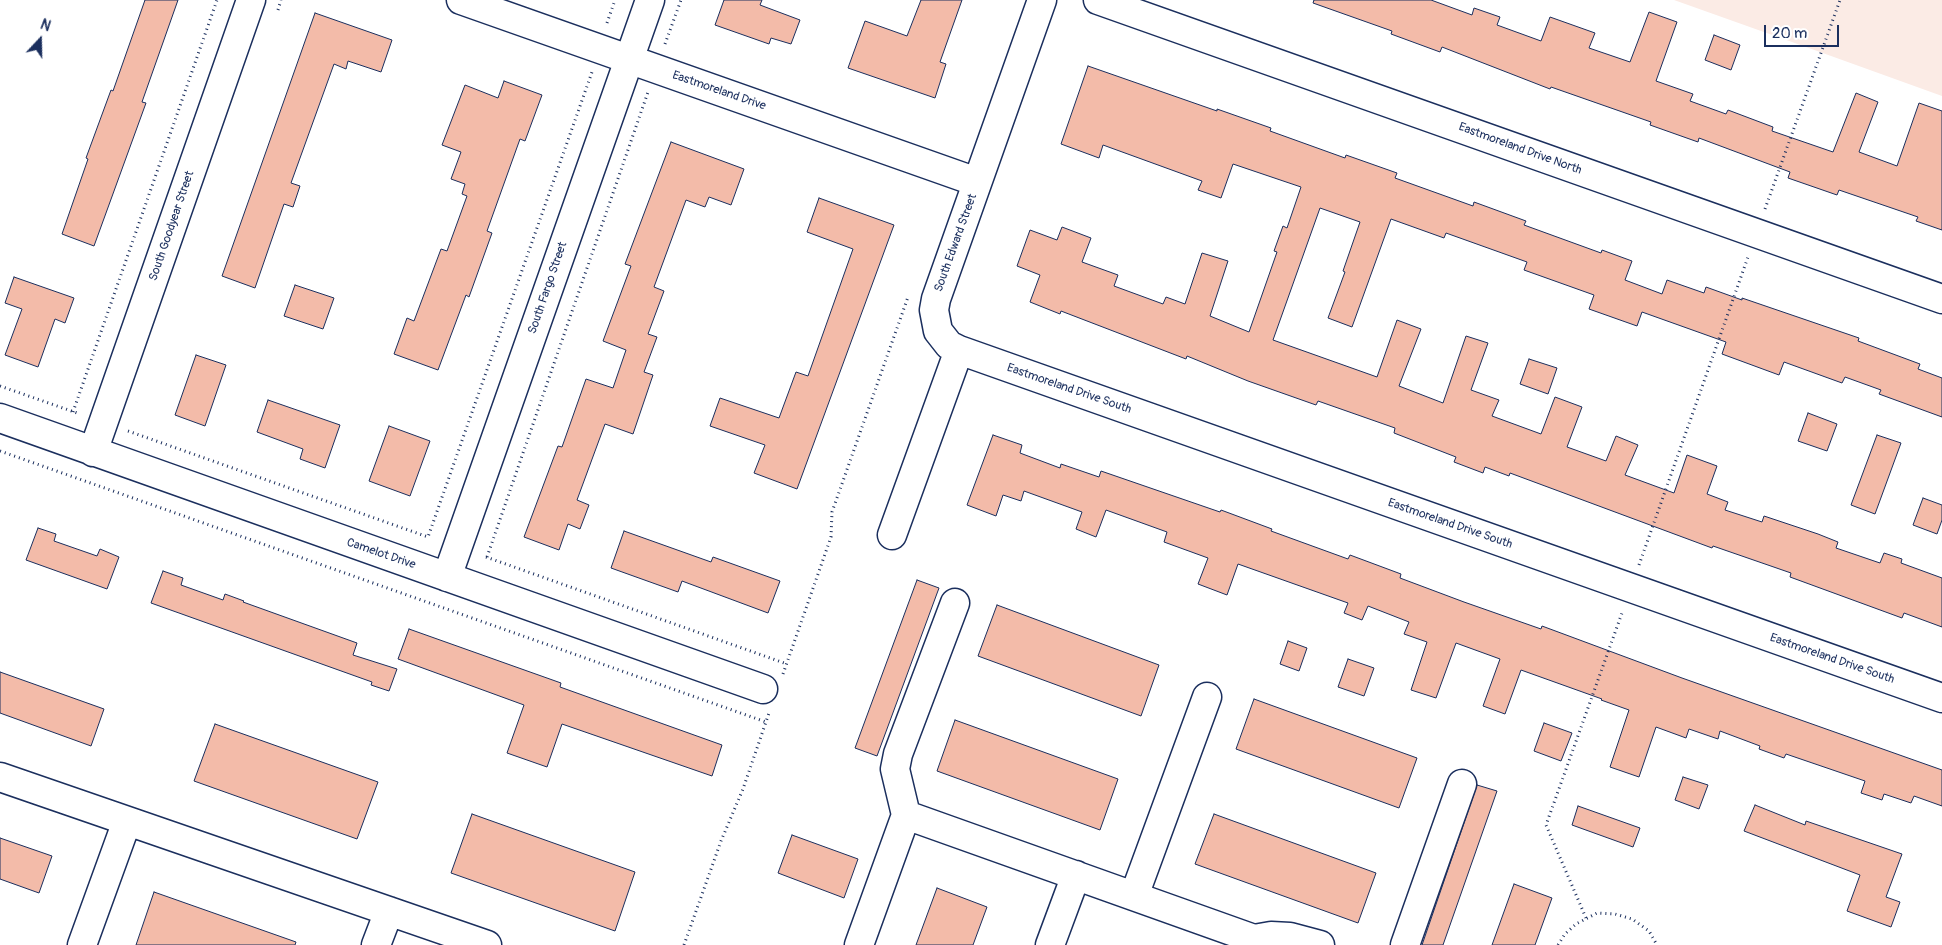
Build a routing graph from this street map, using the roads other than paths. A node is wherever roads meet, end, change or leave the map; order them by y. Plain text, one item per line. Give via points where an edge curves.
1 (251, 0) edge
2 (461, 0) edge
3 (650, 0) edge
4 (1042, 0) edge
5 (1098, 0) edge
6 (629, 59) junction
7 (977, 182) junction
8 (1942, 299) edge
9 (959, 350) junction
10 (0, 418) edge
11 (93, 452) junction
12 (892, 535) dead end
13 (447, 577) junction
14 (956, 603) dead end
15 (772, 691) road end
16 (1207, 697) dead end
17 (1942, 698) edge
18 (0, 778) edge
19 (1462, 784) dead end
20 (906, 815) junction
21 (127, 821) junction
22 (1076, 875) junction
23 (1134, 896) junction
24 (389, 911) junction
25 (1252, 942) edge
26 (82, 945) edge
27 (376, 945) edge
28 (488, 945) edge
29 (859, 945) edge
30 (1050, 945) edge
31 (1320, 945) edge
32 (1405, 945) edge

1 - 11 street, South Goodyear Street
2 - 6 street, Eastmoreland Drive
3 - 6 street, South Fargo Street
4 - 7 street, South Edward Street
5 - 8 street, Eastmoreland Drive North
6 - 7 street, Eastmoreland Drive
6 - 13 street, South Fargo Street
7 - 9 street, South Edward Street via 934,310 943,339
9 - 12 street
9 - 17 street, Eastmoreland Drive South
10 - 11 street, Camelot Drive
11 - 13 street, Camelot Drive
13 - 15 street, Camelot Drive
14 - 20 street via 898,754 895,769
16 - 23 street
18 - 21 street
19 - 32 street
20 - 22 street
20 - 29 street
21 - 24 street
21 - 26 street
22 - 23 street
22 - 30 street
23 - 25 street
24 - 27 street
24 - 28 street
25 - 31 street via 1271,936

